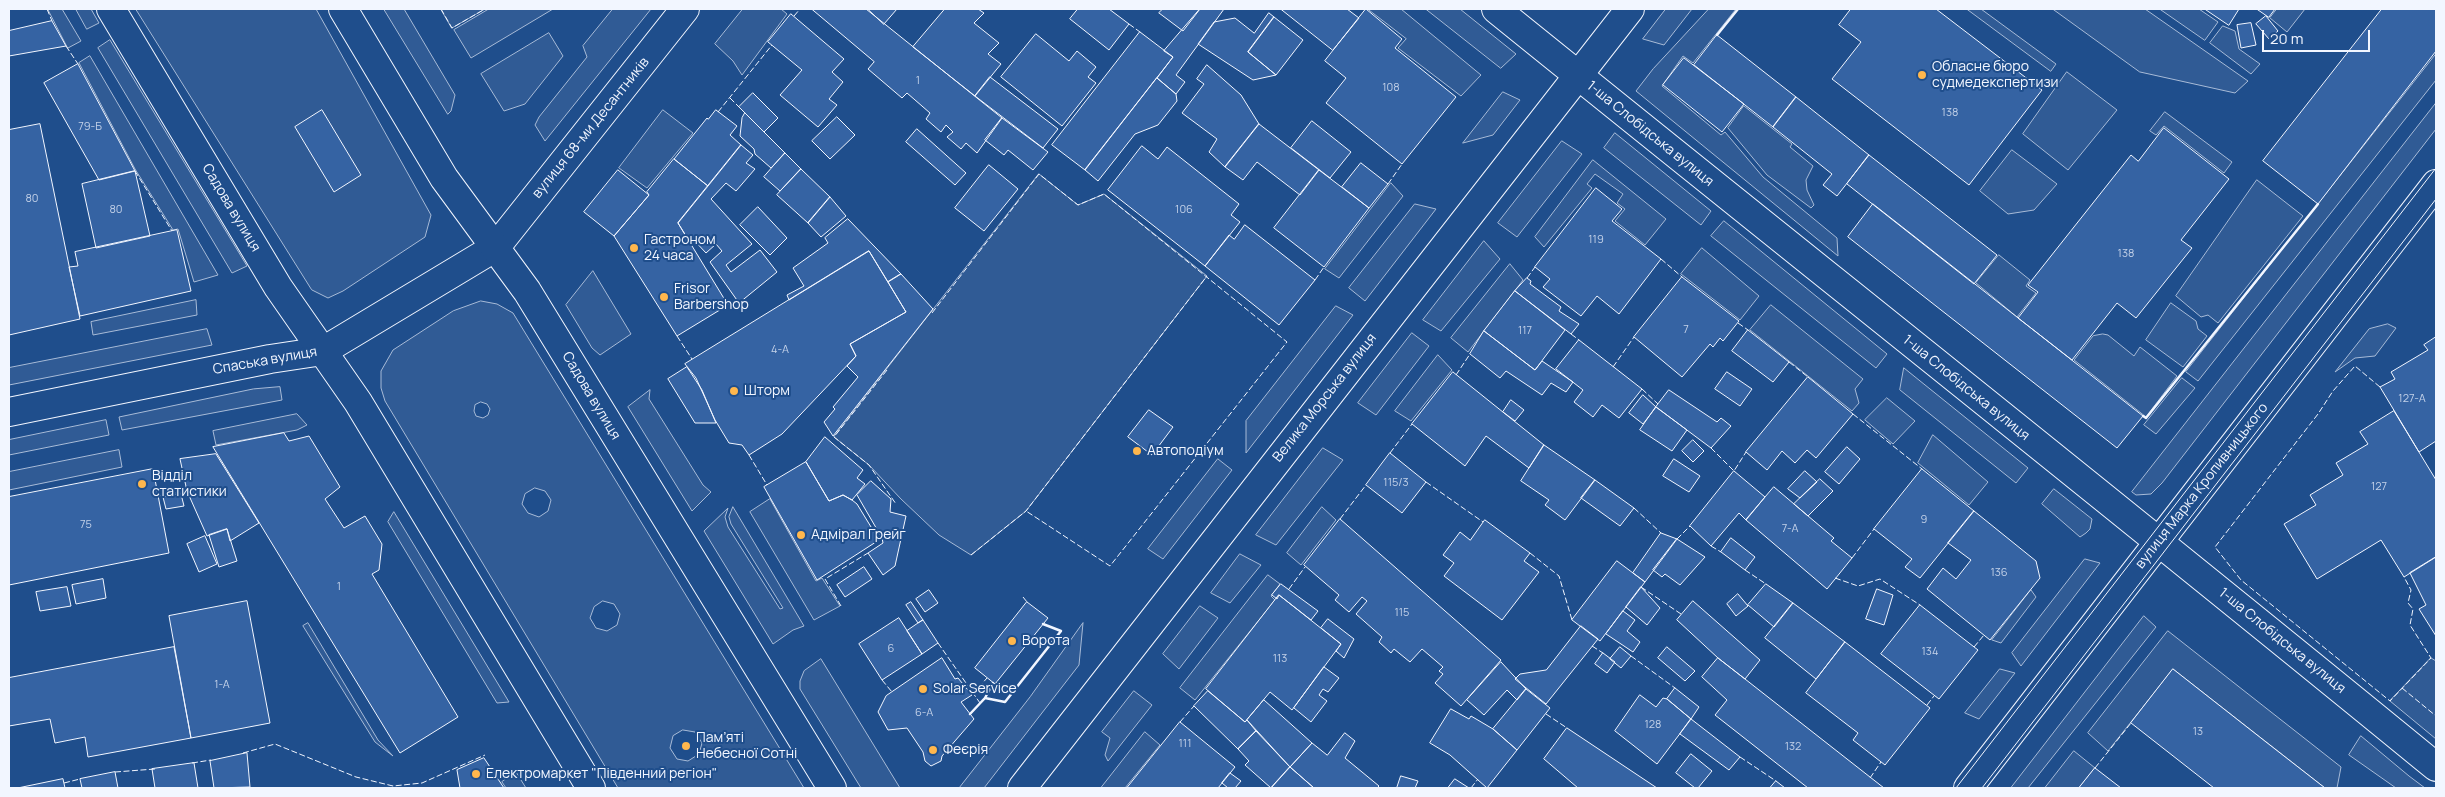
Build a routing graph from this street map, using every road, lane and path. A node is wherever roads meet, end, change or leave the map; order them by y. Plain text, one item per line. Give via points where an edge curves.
1 (111, 9) edge
2 (343, 9) edge
3 (685, 9) edge
4 (1496, 9) edge
5 (1630, 9) edge
6 (1578, 75) junction
7 (2436, 184) edge
8 (496, 247) junction
9 (323, 351) junction
10 (9, 412) edge
11 (2159, 542) junction
12 (2436, 767) edge
13 (591, 788) edge
14 (832, 788) edge
15 (1022, 788) edge
16 (1968, 788) edge

1 - 9 street, Садова вулиця via 278,288
2 - 8 street, Садова вулиця via 444,178
3 - 8 street, вулиця 68-ми Десантників
4 - 6 street, 1-ша Слобідська вулиця
5 - 6 street, Велика Морська вулиця
6 - 11 street, 1-ша Слобідська вулиця
6 - 15 street, Велика Морська вулиця
7 - 11 street, вулиця Марка Кропивницького
8 - 9 street, Спаська вулиця
8 - 14 street, Садова вулиця via 527,290
9 - 10 street, Спаська вулиця
9 - 13 street, Садова вулиця via 358,402
11 - 12 street, 1-ша Слобідська вулиця
11 - 16 street, вулиця Марка Кропивницького

